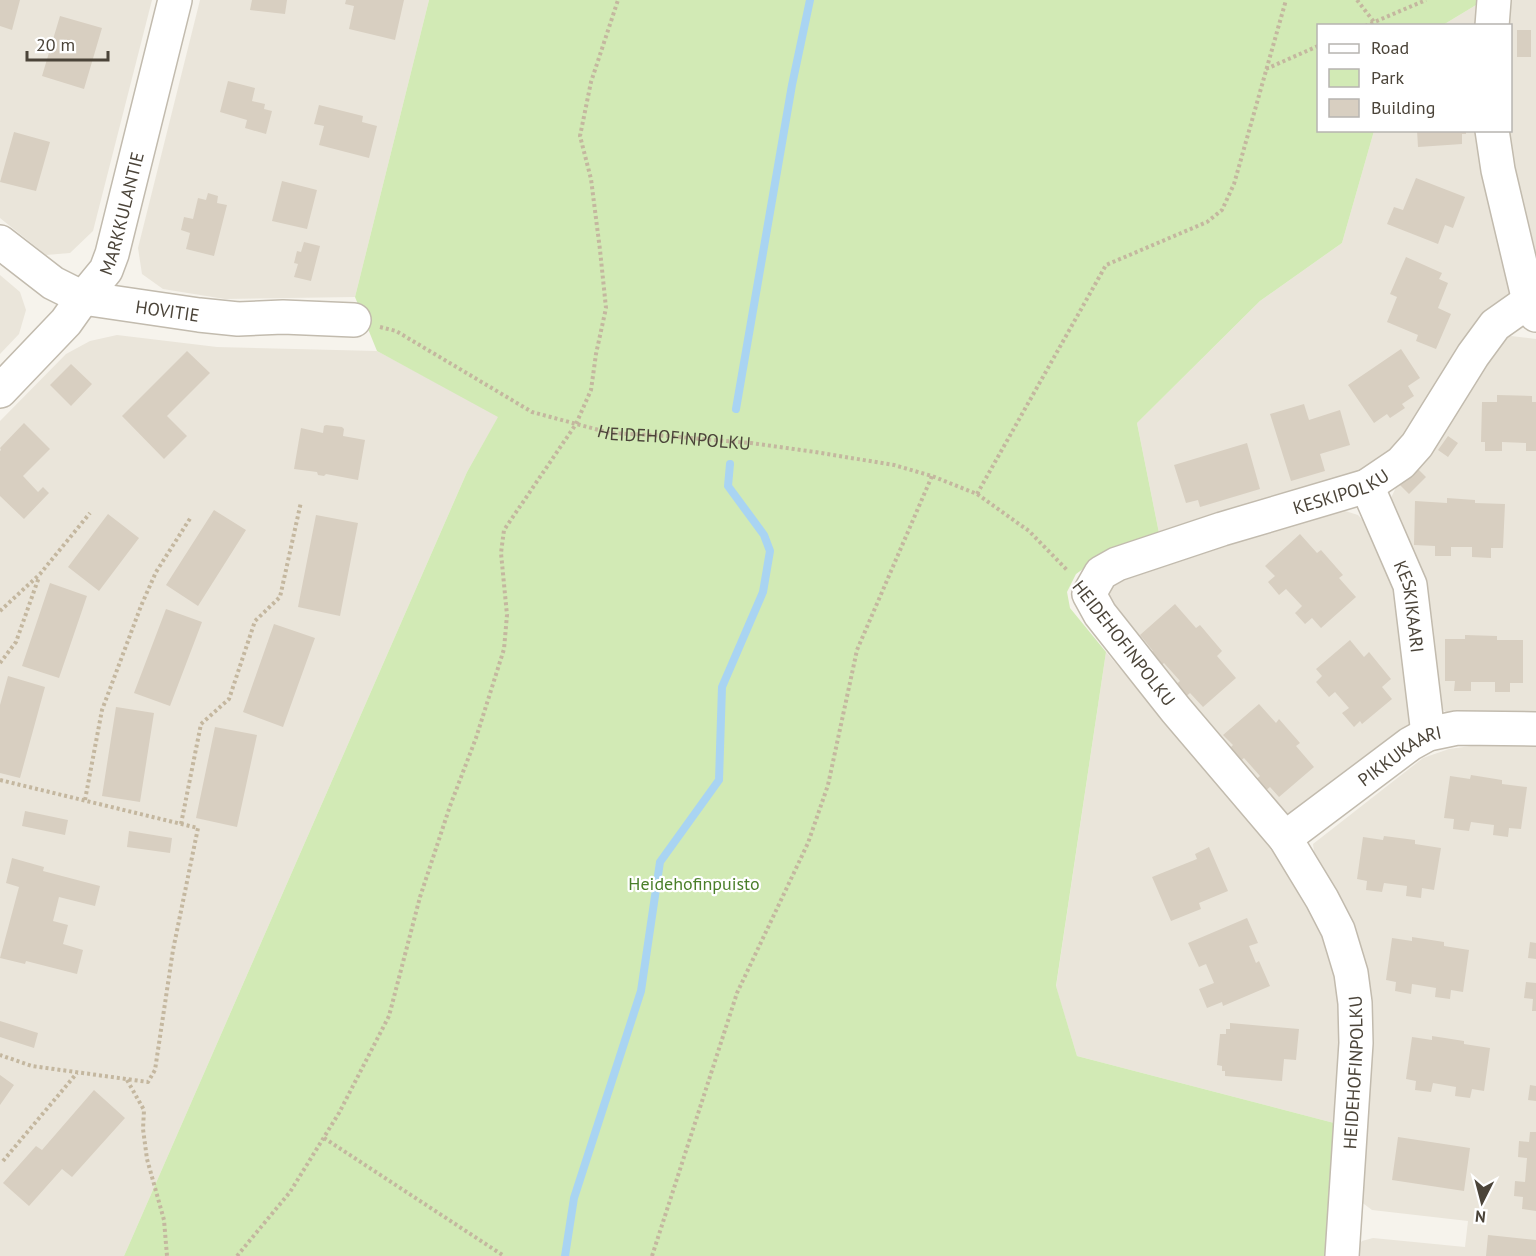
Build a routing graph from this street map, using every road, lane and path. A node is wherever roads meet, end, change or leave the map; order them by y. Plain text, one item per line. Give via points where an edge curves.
1 (175, 0) edge
2 (618, 0) edge
3 (1287, 0) edge
4 (1358, 0) edge
5 (1426, 0) edge
6 (1494, 0) edge
7 (1374, 22) junction
8 (1370, 24) edge
9 (1492, 24) edge
10 (1317, 46) edge
11 (1266, 69) junction
12 (1492, 132) edge
13 (0, 242) edge
14 (83, 298) junction
15 (1534, 305) edge
16 (354, 320) joint
17 (0, 391) edge
18 (576, 424) junction
19 (932, 476) junction
20 (1367, 486) junction
21 (977, 494) junction
22 (301, 502) dead end
23 (90, 513) dead end
24 (191, 517) dead end
25 (40, 574) junction
26 (1089, 594) junction
27 (0, 611) edge
28 (0, 663) edge
29 (1536, 729) edge
30 (1428, 734) junction
31 (0, 780) edge
32 (86, 801) junction
33 (181, 824) junction
34 (1286, 838) junction
35 (0, 1056) edge
36 (78, 1072) junction
37 (127, 1079) junction
38 (324, 1138) junction
39 (3, 1161) dead end
40 (167, 1256) edge
41 (237, 1256) edge
42 (504, 1256) edge
43 (652, 1256) edge
44 (1342, 1256) edge

1 - 14 street, MARKKULANTIE via 112,254 106,270
2 - 18 path via 591,82 580,136 591,179 606,308 591,390
3 - 11 path
4 - 7 path
5 - 7 path
6 - 9 street
7 - 8 path
10 - 11 path
11 - 21 path via 1234,184 1222,210 1207,222 1106,265
12 - 15 street via 1498,170
13 - 14 street, HOVITIE via 53,283
14 - 16 street, HOVITIE via 238,319 283,316
14 - 17 street, MARKKULANTIE via 66,322
15 - 20 street, KESKIPOLKU via 1496,325 1417,445 1401,463
16 - 18 path, HEIDEHOFINPOLKU via 396,331 532,412
18 - 19 path, HEIDEHOFINPOLKU via 610,433 752,443 815,452 894,465
18 - 38 path via 504,530 504,649 420,897 389,1016
19 - 21 path, HEIDEHOFINPOLKU
19 - 43 path via 857,650 822,804 808,843 737,993
20 - 26 street, KESKIPOLKU via 1117,564 1101,573
20 - 30 street, KESKIKAARI via 1410,585
21 - 26 path, HEIDEHOFINPOLKU via 1029,531
22 - 33 path via 280,597 255,621 229,699 201,724
23 - 25 path
24 - 32 path via 156,572 102,710
25 - 27 path
25 - 28 path via 16,642
26 - 34 street, HEIDEHOFINPOLKU via 1100,614 1169,701
29 - 30 street, PIKKUKAARI via 1457,728
30 - 34 street, PIKKUKAARI
31 - 32 path
32 - 33 path
33 - 37 path via 198,828 173,950 155,1070 148,1082
34 - 44 street, HEIDEHOFINPOLKU via 1338,930 1356,1003
35 - 36 path via 32,1066
36 - 37 path
36 - 39 path
37 - 40 path via 144,1110 147,1159 164,1220
38 - 41 path via 290,1192
38 - 42 path

